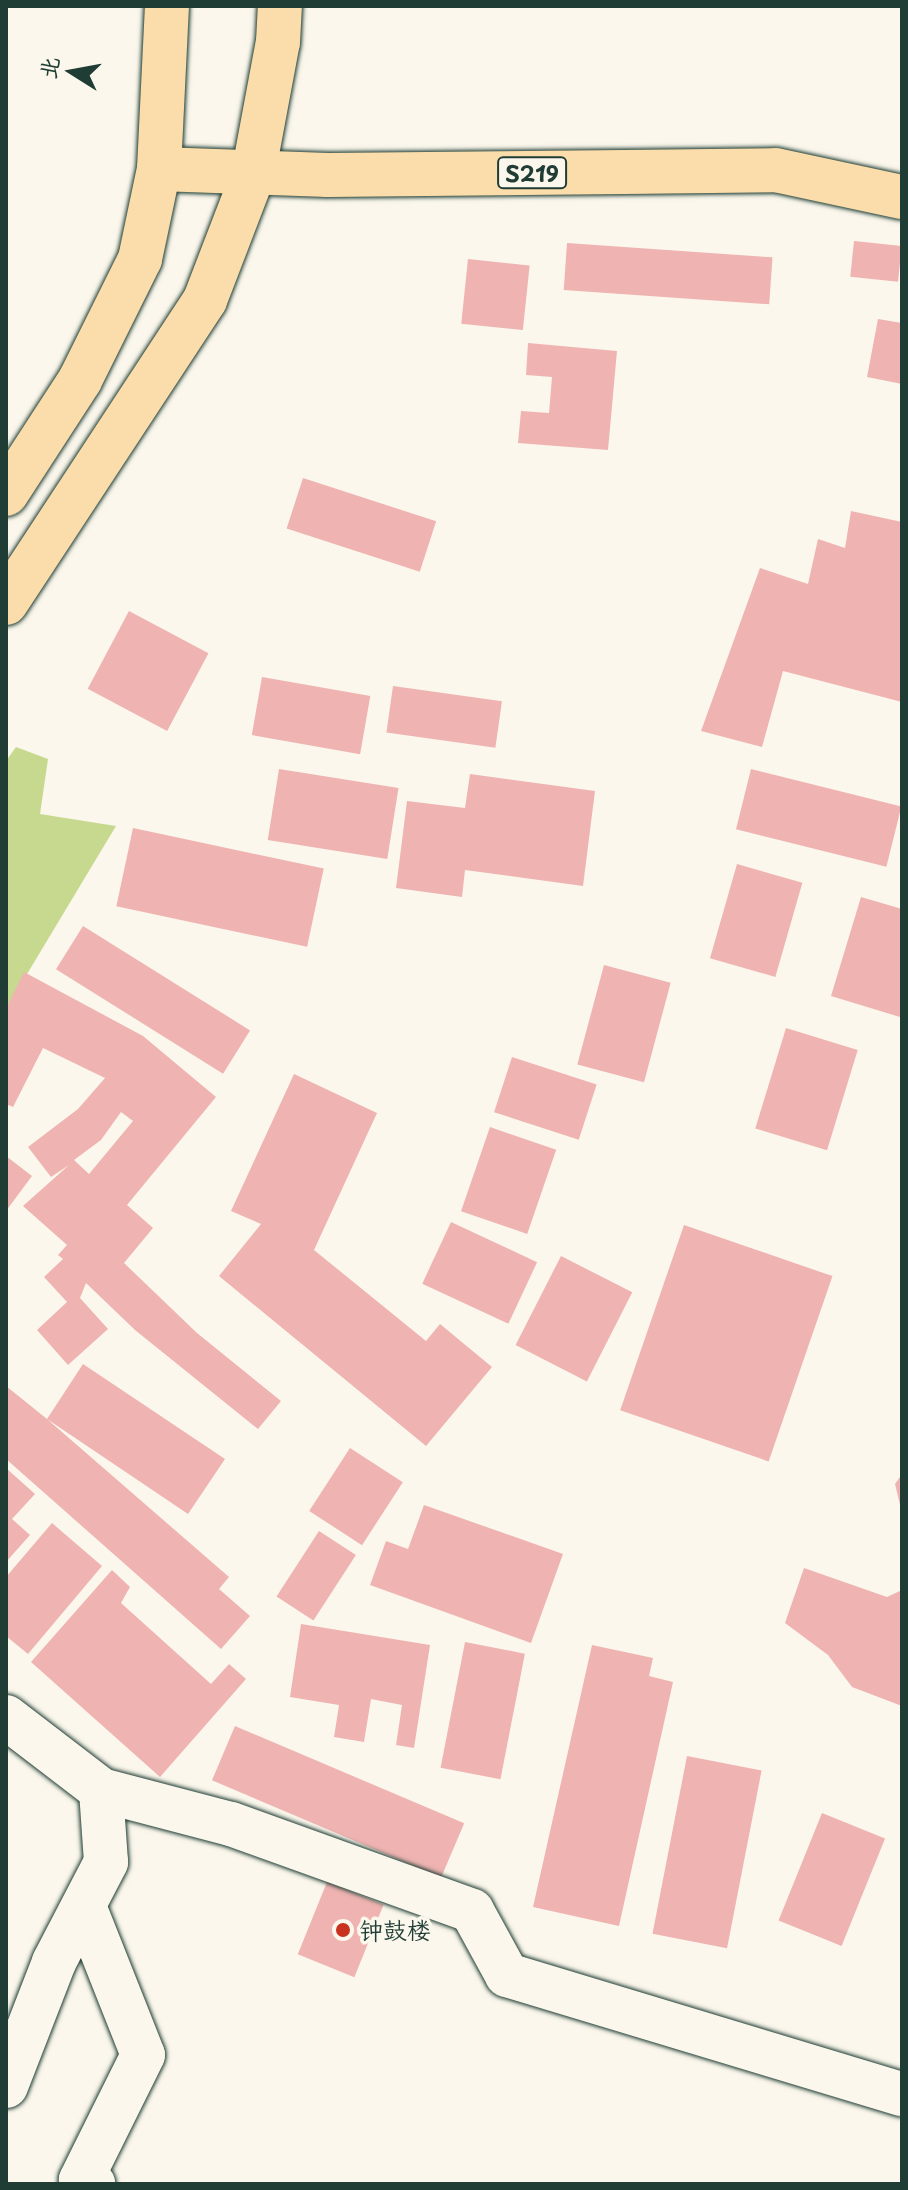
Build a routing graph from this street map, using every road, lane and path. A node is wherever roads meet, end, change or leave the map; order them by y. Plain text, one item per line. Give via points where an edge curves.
1 (167, 6) edge
2 (280, 6) edge
3 (159, 169) junction
4 (253, 175) junction
5 (902, 197) edge
6 (6, 494) edge
7 (6, 603) edge
8 (6, 1717) edge
9 (101, 1790) junction
10 (84, 1906) junction
11 (6, 2086) edge
12 (902, 2094) edge
13 (93, 2184) edge

1 - 3 main road
2 - 4 main road
3 - 4 main road, S219
3 - 6 main road via 140,259 80,380
4 - 5 main road, S219 via 776,170
4 - 7 main road via 205,300
8 - 9 street
9 - 10 street via 106,1862
9 - 12 street via 231,1824 472,1911 507,1975
10 - 11 street via 54,1962
10 - 13 street via 143,2055 81,2180

